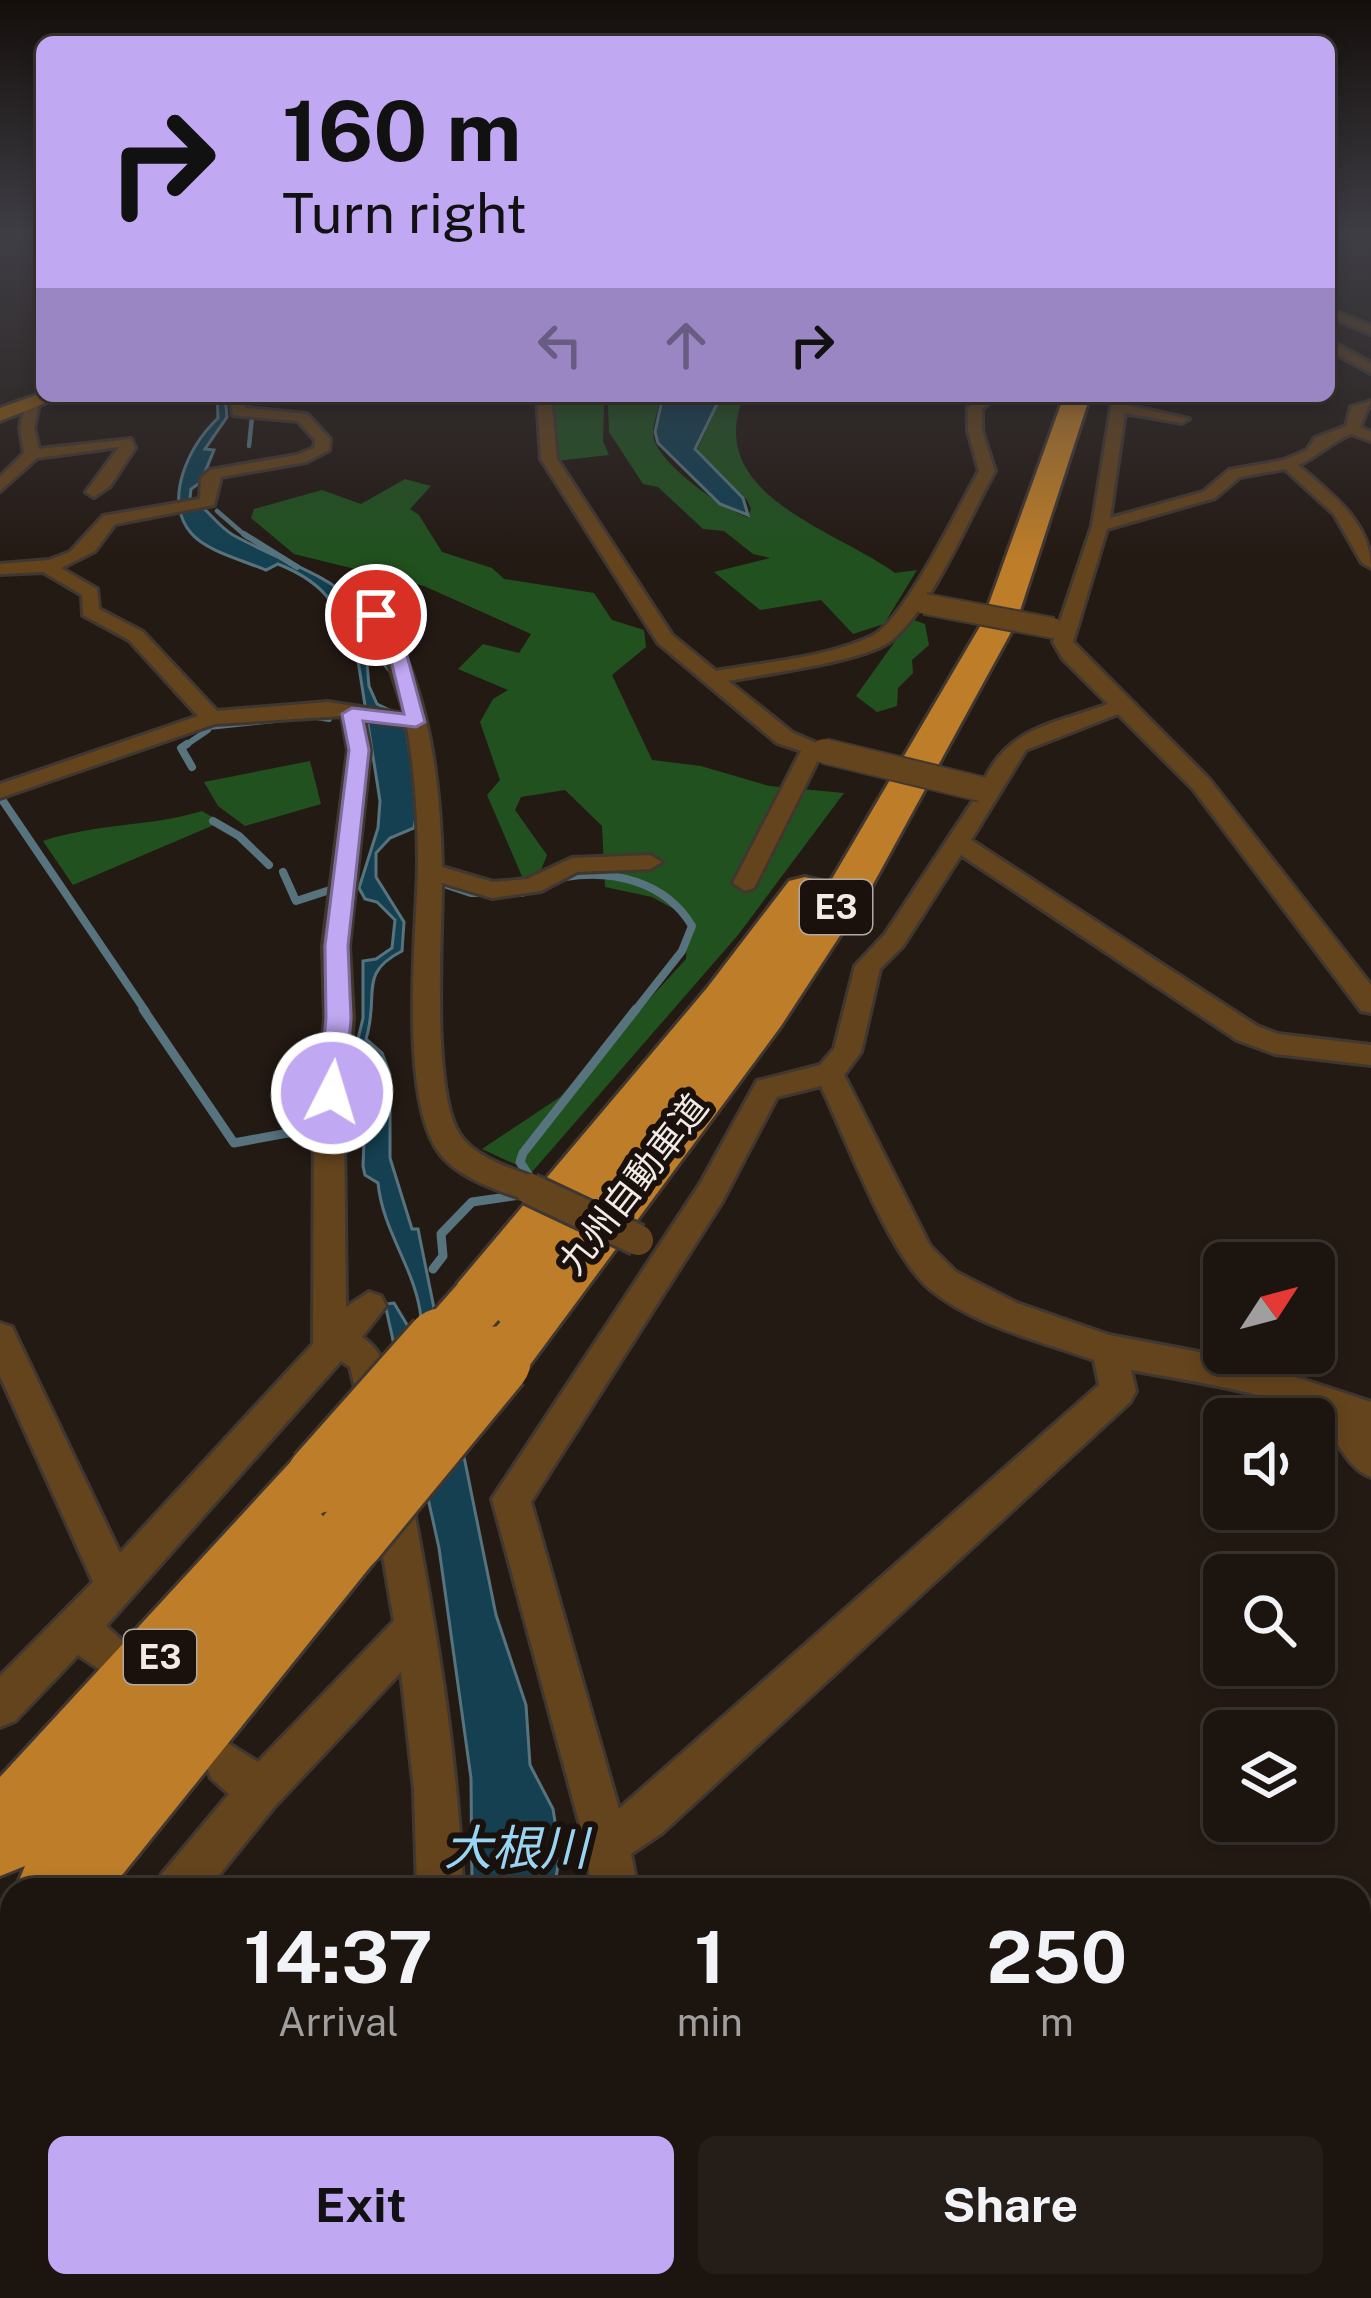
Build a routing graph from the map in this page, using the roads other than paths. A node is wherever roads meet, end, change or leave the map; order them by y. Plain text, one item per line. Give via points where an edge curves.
1 (1335, 348) edge
2 (1371, 369) edge
3 (36, 402) edge
4 (41, 402) edge
5 (237, 402) edge
6 (544, 402) edge
7 (983, 402) edge
8 (1054, 402) edge
9 (1104, 402) edge
10 (1105, 402) edge
11 (1113, 402) edge
12 (1371, 405) edge
13 (324, 411) dead end
14 (303, 413) junction
15 (0, 415) edge
16 (1182, 419) dead end
17 (1371, 436) edge
18 (1333, 437) junction
19 (32, 454) junction
20 (317, 454) junction
21 (336, 458) dead end
22 (1288, 464) junction
23 (0, 486) edge
24 (109, 520) junction
25 (1100, 526) junction
26 (1371, 563) edge
27 (0, 568) edge
28 (50, 568) junction
29 (920, 603) junction
30 (376, 615) dead end
31 (1058, 629) junction
32 (712, 678) junction
33 (1124, 705) junction
34 (358, 714) junction
35 (212, 718) junction
36 (416, 722) junction
37 (819, 749) junction
38 (986, 790) junction
39 (0, 791) edge
40 (960, 843) junction
41 (650, 862) dead end
42 (432, 872) junction
43 (746, 883) dead end
44 (1371, 1004) edge
45 (1371, 1055) edge
46 (829, 1073) junction
47 (655, 1247) junction
48 (369, 1306) dead end
49 (487, 1332) junction
50 (0, 1338) edge
51 (334, 1344) junction
52 (1109, 1350) junction
53 (1308, 1398) edge
54 (1335, 1407) edge
55 (1335, 1415) edge
56 (1371, 1419) edge
57 (1371, 1460) edge
58 (336, 1508) junction
59 (116, 1587) junction
60 (77, 1627) junction
61 (416, 1627) junction
62 (111, 1657) dead end
63 (0, 1706) edge
64 (226, 1763) dead end
65 (259, 1792) junction
66 (0, 1836) edge
67 (608, 1844) junction
68 (67, 1878) edge
69 (188, 1878) edge
70 (440, 1878) edge
71 (613, 1878) edge

1 - 2 street
3 - 15 main road
4 - 19 street via 27,428
5 - 14 street via 238,412
6 - 32 street via 549,459 664,637
7 - 29 street via 975,408 975,431 987,471
8 - 49 highway, 九州自動車道 / E3 via 973,618 817,875
9 - 49 highway, 九州自動車道 / E3 via 999,623 849,888 764,1014
10 - 25 street via 1112,470
11 - 16 street
12 - 18 street
13 - 14 street
14 - 20 street via 323,439
17 - 18 street
18 - 22 street
19 - 23 street
19 - 24 street via 126,442 106,485 93,491 92,508
20 - 21 street
20 - 24 street via 216,473 208,502
22 - 25 street via 1235,473 1209,494
22 - 26 street via 1341,512
24 - 28 street via 96,545
25 - 31 street
27 - 28 street
28 - 35 street via 91,593 90,611 136,636
29 - 31 street, bridge
29 - 32 street via 883,639
30 - 36 street via 398,652
31 - 33 street via 1070,655
32 - 37 street via 785,738
33 - 38 street via 1018,745
33 - 44 street via 1214,800
34 - 35 street via 328,708
34 - 36 street
34 - 51 street via 336,946 329,1130
35 - 39 street
36 - 42 street via 431,799
37 - 38 street, bridge
37 - 43 street
38 - 40 street
40 - 45 street via 1246,1033
40 - 46 street via 868,966 847,1052
41 - 42 street via 572,865 532,886 492,890
42 - 47 street, bridge via 430,1080 446,1138 464,1158
46 - 47 street via 767,1089
46 - 52 street via 919,1256 944,1282 1006,1315
47 - 67 street via 511,1498
48 - 51 street
49 - 58 highway, 九州自動車道 / E3, bridge
50 - 59 street
51 - 59 street
51 - 61 street via 366,1358
52 - 53 street via 1247,1377
52 - 67 street via 1118,1390
54 - 56 street
55 - 57 street
58 - 66 highway, 九州自動車道 / E3
58 - 68 highway, 九州自動車道 / E3 via 131,1806
59 - 60 street
60 - 62 street
60 - 63 street
61 - 65 street
61 - 70 street via 440,1805
64 - 65 street
65 - 69 street
67 - 71 street

